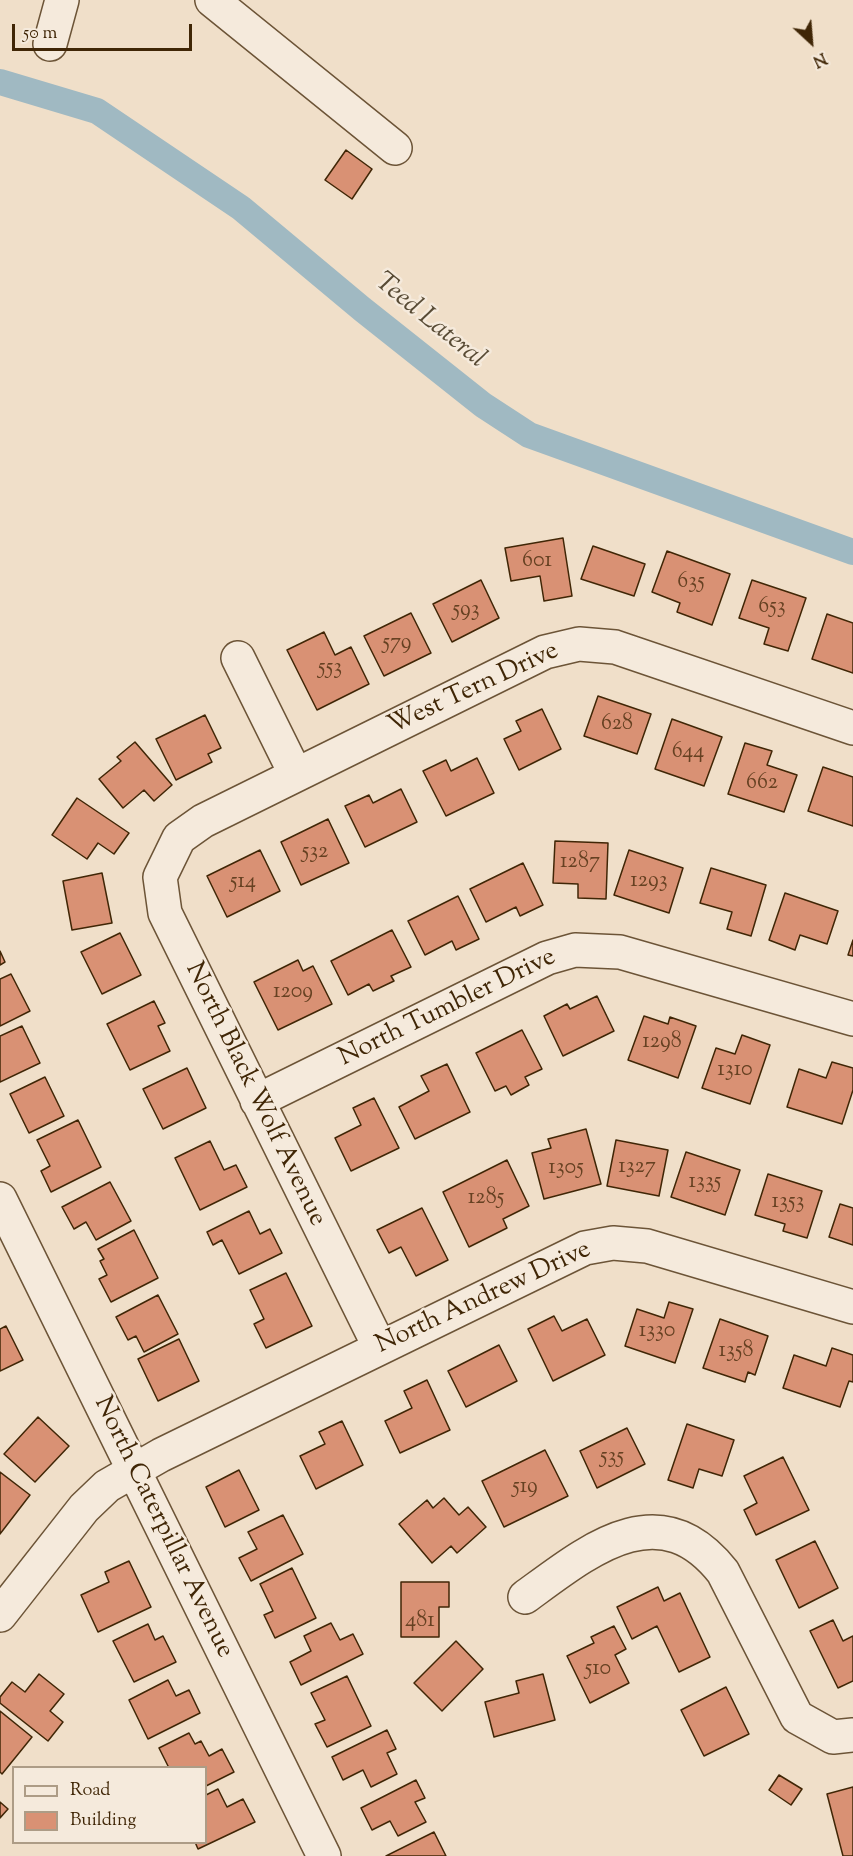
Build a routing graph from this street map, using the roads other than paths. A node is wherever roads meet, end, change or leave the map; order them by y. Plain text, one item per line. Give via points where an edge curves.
1 (62, 0) edge
2 (212, 0) edge
3 (50, 44) dead end
4 (395, 148) dead end
5 (238, 658) dead end
6 (853, 728) edge
7 (296, 775) junction
8 (179, 838) joint
9 (853, 1019) edge
10 (257, 1101) junction
11 (0, 1199) edge
12 (9, 1243) edge
13 (853, 1308) edge
14 (380, 1348) junction
15 (133, 1470) junction
16 (525, 1597) dead end
17 (0, 1615) edge
18 (843, 1736) edge
19 (324, 1856) edge

1 - 3 street
2 - 4 street
5 - 7 street
6 - 7 street, West Tern Drive via 615,647 579,644 545,652
7 - 8 street, West Tern Drive via 203,821
8 - 10 street, North Black Wolf Avenue via 160,877 165,914
9 - 10 street, North Tumbler Drive via 620,952 575,950 547,958
10 - 14 street, North Black Wolf Avenue
11 - 12 street, North Caterpillar Avenue
12 - 15 street, North Caterpillar Avenue
13 - 14 street, North Andrew Drive via 647,1246 613,1243 585,1248
14 - 15 street, North Andrew Drive
15 - 17 street, North Andrew Drive via 107,1486 84,1508
15 - 19 street, North Caterpillar Avenue
16 - 18 street via 575,1560 624,1536 654,1531 686,1539 707,1552 723,1572 797,1717

